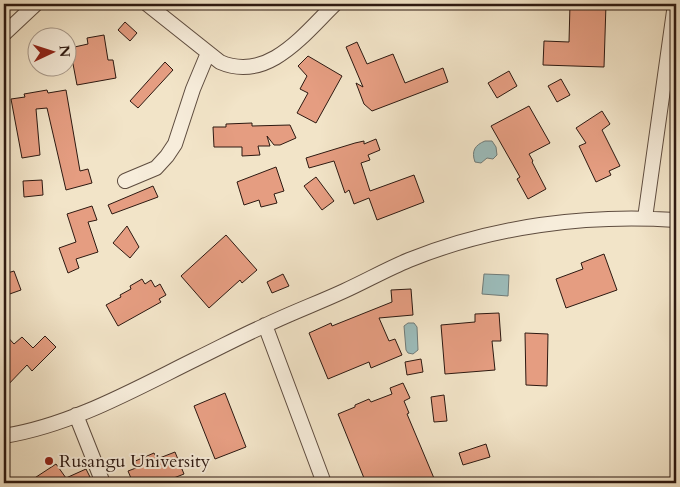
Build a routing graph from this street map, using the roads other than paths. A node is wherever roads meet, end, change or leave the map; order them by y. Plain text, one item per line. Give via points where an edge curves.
1 (36, 4) edge
2 (147, 4) edge
3 (335, 4) edge
4 (675, 4) edge
5 (4, 34) edge
6 (208, 53) junction
7 (125, 180) dead end
8 (644, 218) junction
9 (676, 220) edge
10 (265, 325) junction
11 (76, 415) junction
12 (4, 436) edge
13 (103, 483) edge
14 (324, 483) edge

1 - 5 street
2 - 6 street
3 - 6 street via 289,47 258,66 232,67
4 - 8 street
6 - 7 street via 175,144 156,168
8 - 9 street
8 - 10 street via 558,222 460,242 409,260
10 - 11 street
10 - 14 street
11 - 12 street
11 - 13 street

